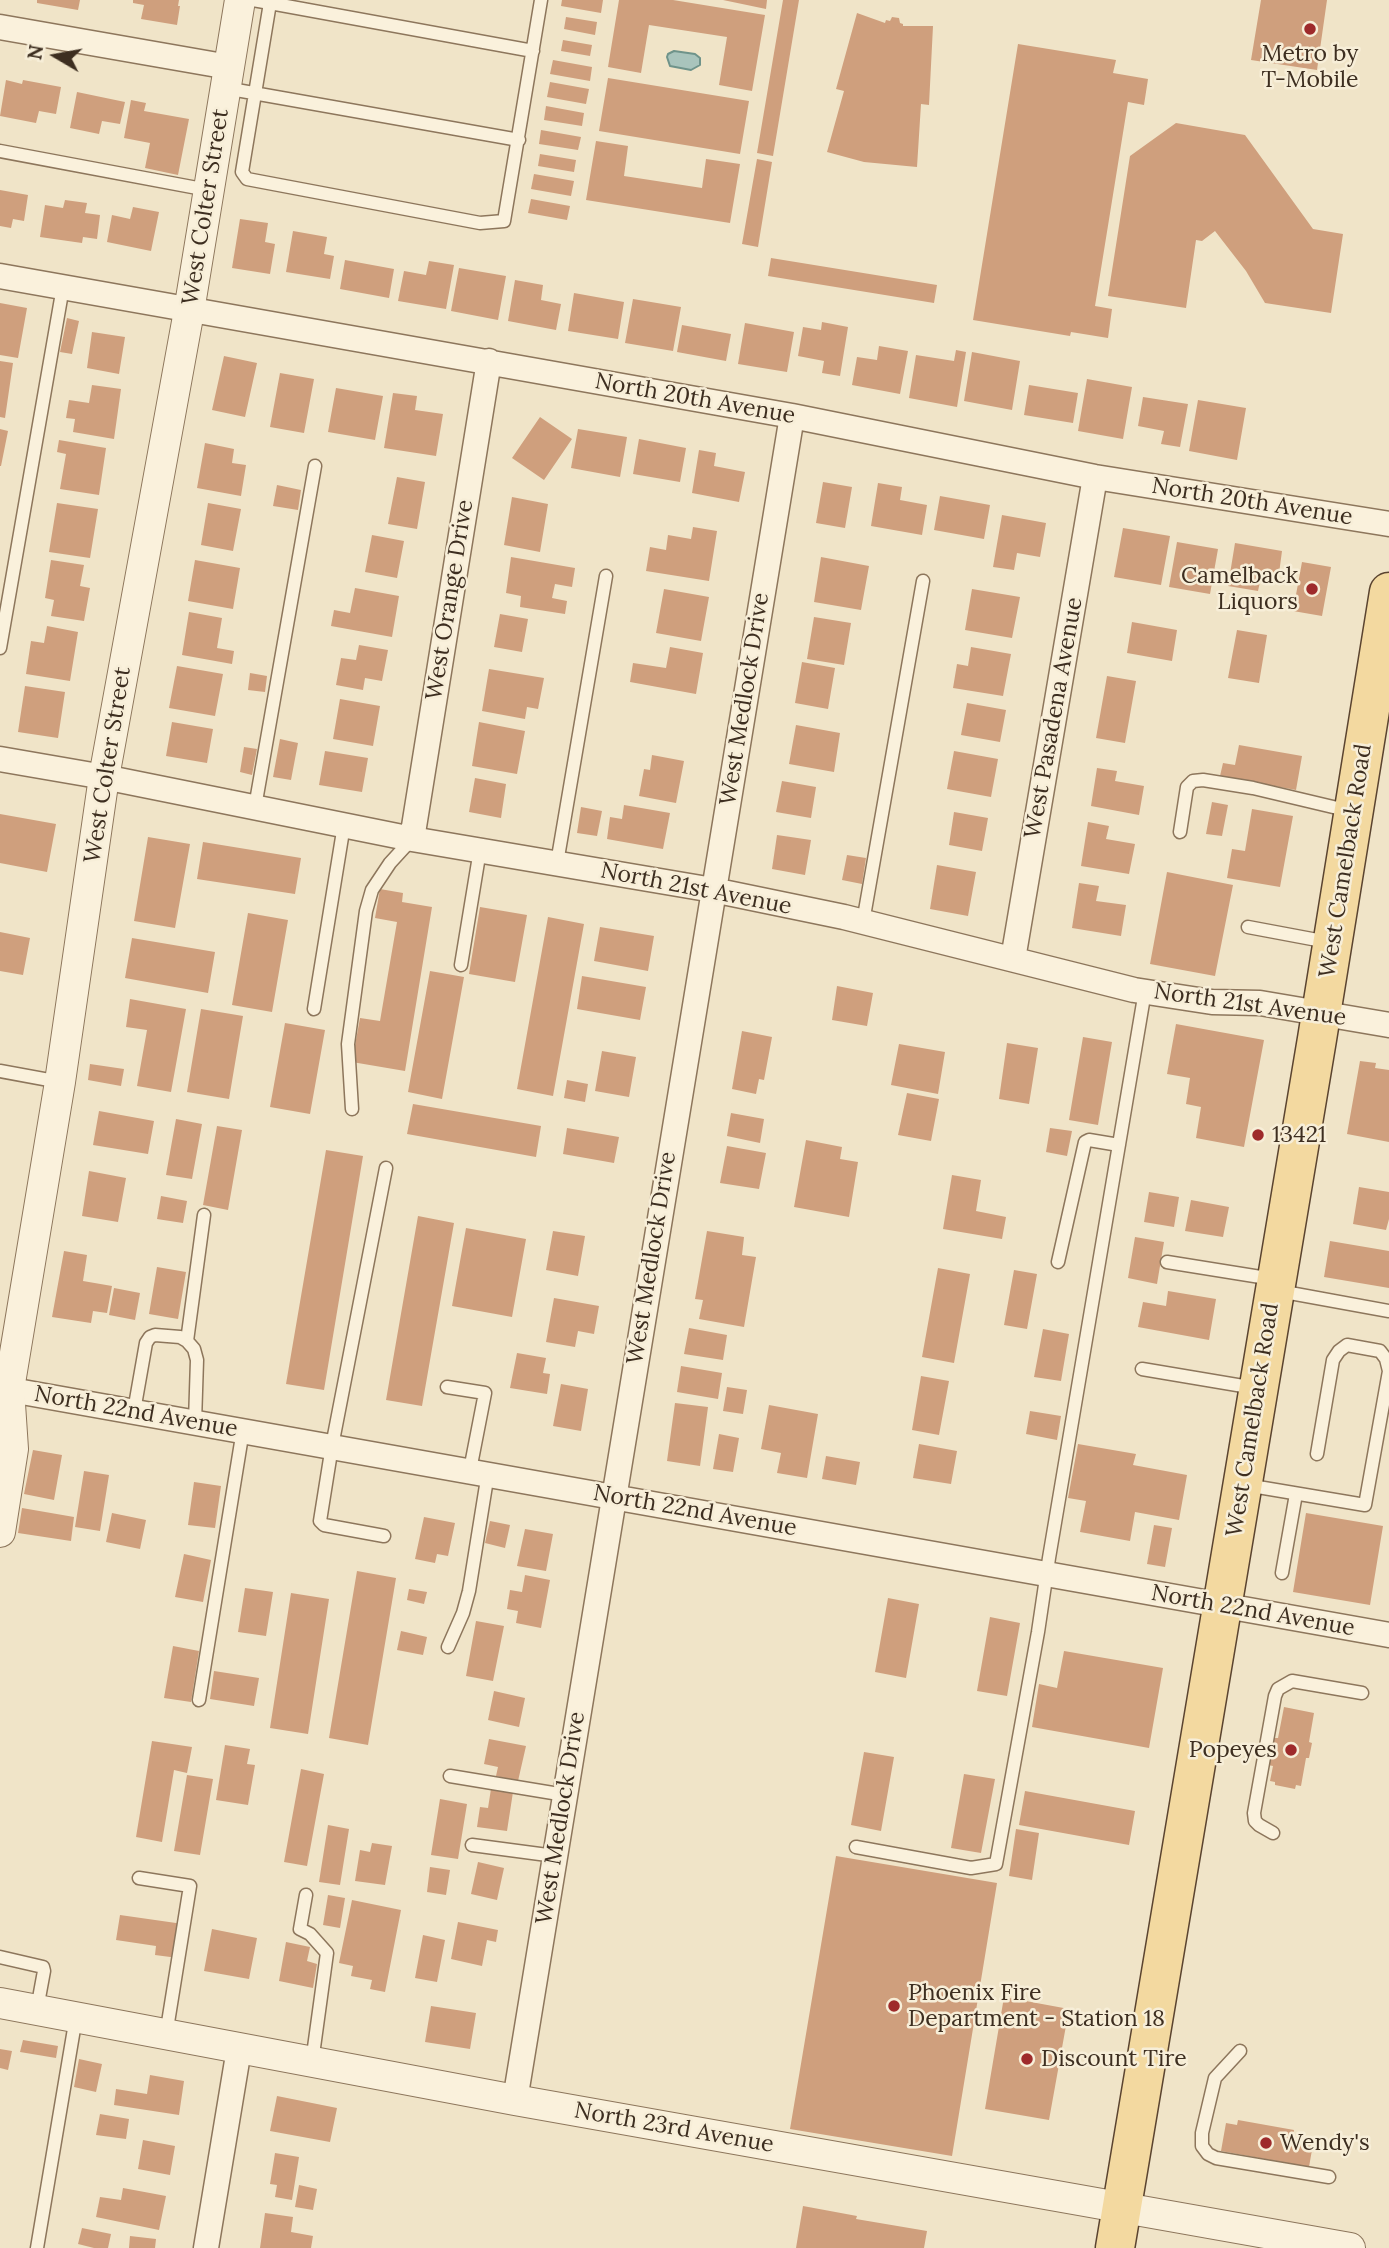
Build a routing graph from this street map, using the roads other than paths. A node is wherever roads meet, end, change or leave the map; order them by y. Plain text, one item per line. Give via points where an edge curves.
1 (240, 0) edge
2 (253, 0) edge
3 (541, 0) edge
4 (270, 1) edge
5 (0, 27) edge
6 (533, 51) junction
7 (227, 78) junction
8 (255, 93) junction
9 (519, 140) junction
10 (0, 151) edge
11 (209, 190) junction
12 (0, 276) edge
13 (63, 287) junction
14 (190, 311) junction
15 (489, 361) junction
16 (792, 416) junction
17 (315, 466) dead end
18 (1096, 477) junction
19 (1389, 524) edge
20 (606, 576) dead end
21 (923, 581) dead end
22 (1389, 592) edge
23 (0, 649) edge
24 (0, 759) edge
25 (104, 777) junction
26 (255, 807) junction
27 (1354, 811) junction
28 (344, 825) junction
29 (1180, 832) dead end
30 (412, 839) junction
31 (480, 850) junction
32 (557, 863) junction
33 (713, 891) junction
34 (863, 922) junction
35 (1248, 927) dead end
36 (1332, 943) junction
37 (1013, 959) junction
38 (461, 965) dead end
39 (1145, 991) junction
40 (314, 1009) dead end
41 (1321, 1014) junction
42 (1389, 1026) edge
43 (0, 1071) edge
44 (60, 1082) junction
45 (352, 1109) dead end
46 (1119, 1145) junction
47 (386, 1168) dead end
48 (204, 1215) dead end
49 (1058, 1262) dead end
50 (1167, 1262) dead end
51 (1276, 1285) junction
52 (1389, 1311) edge
53 (187, 1340) junction
54 (1142, 1369) dead end
55 (447, 1387) dead end
56 (4, 1388) edge
57 (1259, 1388) junction
58 (134, 1411) junction
59 (195, 1422) junction
60 (243, 1430) junction
61 (332, 1446) junction
62 (1317, 1454) dead end
63 (479, 1472) junction
64 (1242, 1485) junction
65 (1296, 1494) junction
66 (613, 1496) junction
67 (0, 1532) edge
68 (384, 1536) dead end
69 (1282, 1573) dead end
70 (1046, 1575) junction
71 (1222, 1606) junction
72 (1389, 1635) edge
73 (447, 1647) dead end
74 (1363, 1693) dead end
75 (199, 1700) dead end
76 (450, 1776) dead end
77 (565, 1795) junction
78 (1273, 1833) dead end
79 (472, 1845) dead end
80 (856, 1847) dead end
81 (555, 1856) junction
82 (139, 1878) dead end
83 (306, 1895) dead end
84 (0, 1957) edge
85 (0, 2003) edge
86 (37, 2010) junction
87 (76, 2017) junction
88 (166, 2035) junction
89 (239, 2049) junction
90 (1240, 2051) dead end
91 (312, 2063) junction
92 (515, 2100) junction
93 (1329, 2177) dead end
94 (1122, 2209) junction
95 (37, 2248) edge
96 (206, 2248) edge
97 (1115, 2248) edge
98 (1350, 2248) edge

1 - 7 street, West Colter Street
2 - 4 lane
3 - 6 lane
4 - 6 lane
4 - 8 lane
5 - 7 street
6 - 9 lane
7 - 8 lane
7 - 11 street, West Colter Street
8 - 9 lane
8 - 9 lane via 242,172 247,179 480,223 504,221
10 - 11 lane
11 - 14 street, West Colter Street
12 - 13 street, North 20th Avenue
13 - 14 street, North 20th Avenue
13 - 23 lane
14 - 15 street, North 20th Avenue
14 - 25 street, West Colter Street
15 - 16 street, North 20th Avenue
15 - 30 street, West Orange Drive
16 - 18 street, North 20th Avenue
16 - 33 street, West Medlock Drive
17 - 26 lane
18 - 19 street, North 20th Avenue
18 - 37 street, West Pasadena Avenue
20 - 32 lane
21 - 34 lane
22 - 27 main road, West Camelback Road
24 - 25 street, North 21st Avenue
25 - 26 street, North 21st Avenue
25 - 44 street, West Colter Street
26 - 28 street, North 21st Avenue
27 - 29 lane via 1253,788 1193,781 1187,787
27 - 36 main road, West Camelback Road
28 - 30 street, North 21st Avenue
28 - 40 lane
30 - 31 street, North 21st Avenue
30 - 45 lane via 372,890 366,911 348,1044
31 - 32 street, North 21st Avenue
31 - 38 lane
32 - 33 street, North 21st Avenue
33 - 34 street, North 21st Avenue
33 - 66 street, West Medlock Drive
34 - 37 street, North 21st Avenue
35 - 36 lane
36 - 41 main road, West Camelback Road
37 - 39 street, North 21st Avenue
39 - 41 street, North 21st Avenue
39 - 46 lane
41 - 42 street, North 21st Avenue
41 - 51 main road, West Camelback Road
43 - 44 lane
44 - 56 street, West Colter Street
46 - 49 lane via 1085,1142
46 - 70 lane
47 - 61 lane
48 - 53 lane
50 - 51 lane
51 - 52 lane
51 - 57 main road, West Camelback Road
53 - 58 lane via 150,1337
53 - 59 lane via 197,1360
54 - 57 lane
55 - 63 lane via 485,1393
56 - 58 street, North 22nd Avenue
56 - 67 street, West Colter Street via 13,1449
57 - 64 main road, West Camelback Road
58 - 59 street, North 22nd Avenue
59 - 60 street, North 22nd Avenue
60 - 61 street, North 22nd Avenue
60 - 75 lane
61 - 63 street, North 22nd Avenue
61 - 68 lane via 320,1521
62 - 65 lane via 1333,1360 1348,1346 1380,1351 1389,1371 1365,1505
63 - 66 street, North 22nd Avenue
63 - 73 lane via 469,1591
64 - 65 lane
64 - 71 main road, West Camelback Road
65 - 69 lane
66 - 70 street, North 22nd Avenue
66 - 77 street, West Medlock Drive
70 - 71 street, North 22nd Avenue
70 - 80 lane via 996,1864 971,1868
71 - 72 street, North 22nd Avenue
71 - 94 main road, West Camelback Road
74 - 78 lane via 1293,1681 1278,1689 1254,1813 1255,1821
76 - 77 lane
77 - 81 street, West Medlock Drive
79 - 81 lane
81 - 92 street, West Medlock Drive
82 - 88 lane via 190,1886
83 - 91 lane via 300,1928 327,1952
84 - 86 lane via 43,1967
85 - 86 street, North 23rd Avenue
86 - 87 street, North 23rd Avenue
87 - 88 street, North 23rd Avenue
87 - 95 lane
88 - 89 street, North 23rd Avenue
89 - 91 street, North 23rd Avenue
89 - 96 street
90 - 93 lane via 1214,2078 1202,2146 1216,2158
91 - 92 street, North 23rd Avenue
92 - 94 street, North 23rd Avenue
94 - 97 main road, West Camelback Road
94 - 98 street, North 23rd Avenue

